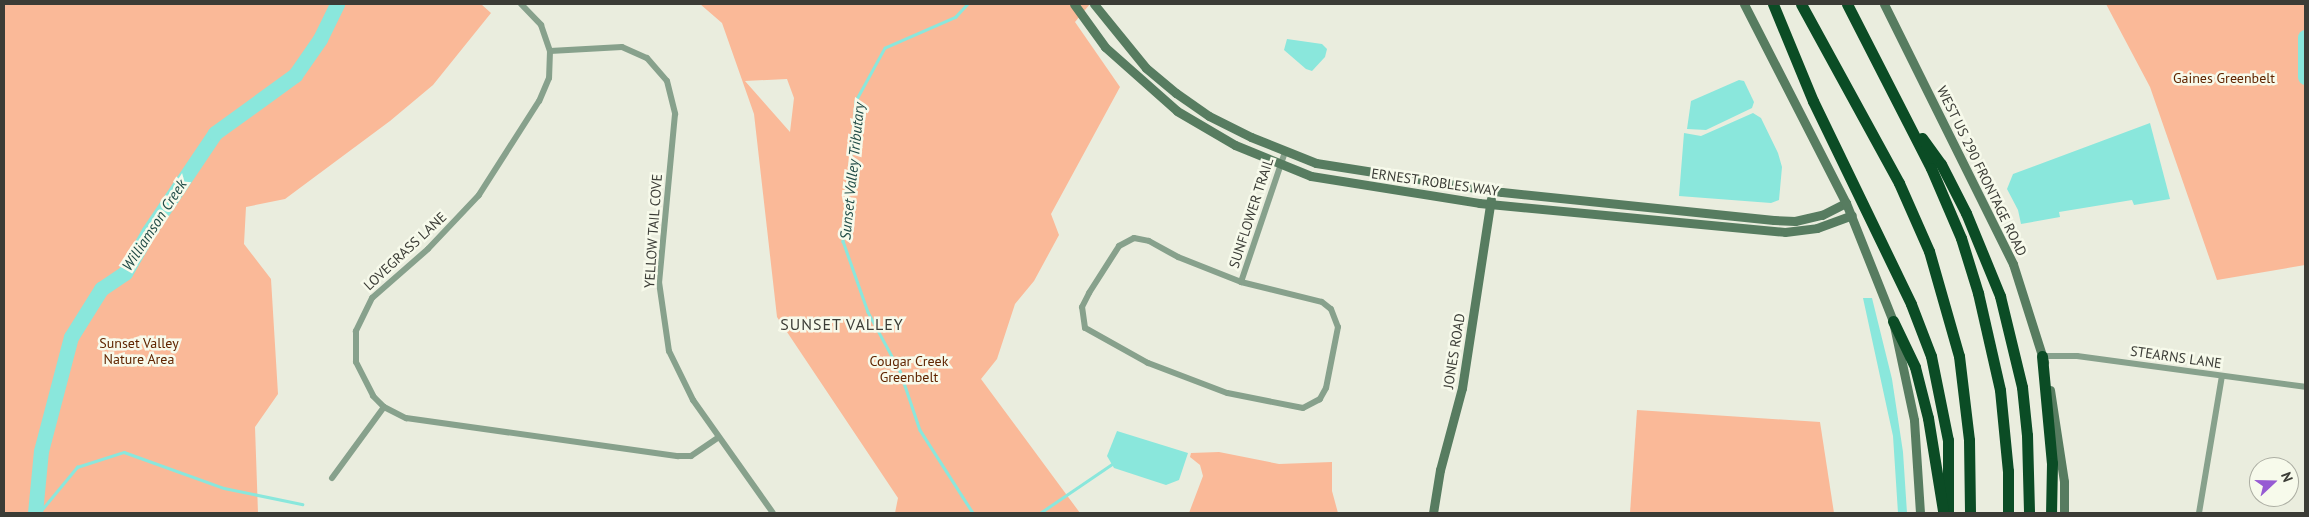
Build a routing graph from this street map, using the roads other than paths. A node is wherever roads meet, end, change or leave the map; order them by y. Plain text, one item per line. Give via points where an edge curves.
1 (521, 4) edge
2 (1074, 4) edge
3 (1094, 4) edge
4 (1744, 4) edge
5 (1773, 4) edge
6 (1801, 4) edge
7 (1847, 4) edge
8 (1884, 4) edge
9 (550, 51) junction
10 (1907, 116) junction
11 (1285, 152) junction
12 (1281, 164) junction
13 (1492, 190) junction
14 (1537, 196) junction
15 (1490, 203) junction
16 (1846, 203) junction
17 (1611, 204) junction
18 (1536, 208) junction
19 (1852, 215) junction
20 (1610, 216) junction
21 (1241, 282) junction
22 (1893, 321) junction
23 (2042, 356) junction
24 (2222, 376) junction
25 (2305, 387) edge
26 (384, 406) junction
27 (718, 438) junction
28 (332, 478) dead end
29 (773, 513) edge
30 (1434, 513) edge
31 (1920, 513) edge
32 (1943, 513) edge
33 (1948, 513) edge
34 (1970, 513) edge
35 (2008, 513) edge
36 (2029, 513) edge
37 (2051, 513) edge
38 (2064, 513) edge
39 (2199, 513) edge

1 - 9 street, LOVEGRASS LANE via 541,25
2 - 12 street, ERNEST ROBLES WAY via 1105,47 1171,106 1212,134
3 - 11 street, ERNEST ROBLES WAY via 1146,68 1176,93 1209,116
4 - 16 street
5 - 33 highway via 1813,101 1911,304 1931,356 1949,456
6 - 34 highway via 1899,183 1934,269 1959,356 1969,440
7 - 10 highway
8 - 23 street, WEST US 290 FRONTAGE ROAD via 2010,256
9 - 26 street, LOVEGRASS LANE via 549,78 539,101 492,177 454,223 372,298 362,315 354,347 356,362 373,396
9 - 27 street, YELLOW TAIL COVE via 622,47 656,66 671,89 675,114 659,282 663,326 677,371
10 - 35 highway via 1961,238 1978,293 2000,390 2008,471
10 - 36 highway via 1945,172 1977,237 2000,296 2022,387
11 - 12 street, SUNFLOWER TRAIL
11 - 13 street, ERNEST ROBLES WAY via 1351,170
12 - 15 street, ERNEST ROBLES WAY via 1330,180
12 - 21 street, SUNFLOWER TRAIL
13 - 14 street, ERNEST ROBLES WAY
13 - 15 street, JONES ROAD
14 - 17 street, ERNEST ROBLES WAY
14 - 18 street
15 - 18 street, ERNEST ROBLES WAY
15 - 30 street, JONES ROAD via 1462,388 1440,470
16 - 17 street, ERNEST ROBLES WAY via 1796,221
16 - 19 street
17 - 20 street
18 - 20 street, ERNEST ROBLES WAY
19 - 20 street, ERNEST ROBLES WAY via 1816,228 1785,232
19 - 22 street
21 - 21 street, SUNFLOWER TRAIL via 1178,257 1149,241 1134,238 1119,246 1114,253 1088,293 1082,307 1082,318 1085,328 1092,333 1148,363 1189,380 1263,401 1303,408 1316,403 1326,388 1338,328 1335,314 1322,302
22 - 31 street via 1914,420
22 - 32 highway via 1915,367 1928,418
23 - 24 street, STEARNS LANE via 2076,356
23 - 37 highway via 2052,463
23 - 38 street, WEST US 290 FRONTAGE ROAD via 2056,418 2064,482
24 - 25 street, STEARNS LANE
24 - 39 street
26 - 27 street, LOVEGRASS LANE via 406,418 678,456 691,456
26 - 28 street
27 - 29 street, YELLOW TAIL COVE

